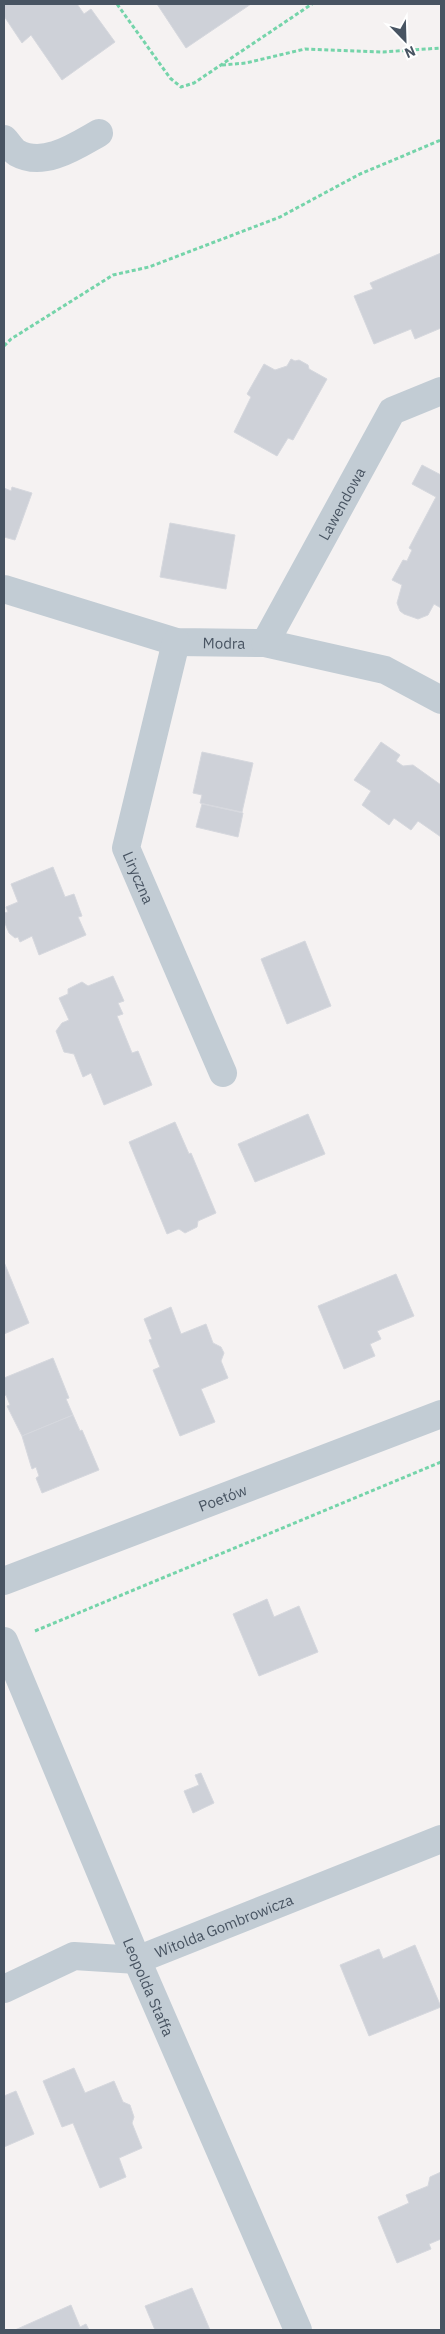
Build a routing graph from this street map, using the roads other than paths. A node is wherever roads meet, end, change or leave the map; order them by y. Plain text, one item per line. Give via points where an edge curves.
1 (99, 133) dead end
2 (4, 139) edge
3 (441, 390) edge
4 (4, 590) edge
5 (176, 642) junction
6 (265, 643) junction
7 (441, 700) edge
8 (223, 1073) dead end
9 (441, 1414) edge
10 (4, 1581) edge
11 (5, 1643) edge
12 (441, 1839) edge
13 (137, 1960) junction
14 (4, 1989) edge
15 (298, 2330) edge

1 - 2 street via 70,150 40,158 17,153
3 - 6 street, Lawendowa via 392,411
4 - 5 street, Modra
5 - 6 street, Modra
5 - 8 street, Liryczna via 126,848
6 - 7 street, Modra via 385,670
9 - 10 street, Poetów
11 - 13 street, Leopolda Staffa
12 - 13 street, Witolda Gombrowicza
13 - 14 street, Witolda Gombrowicza via 74,1956
13 - 15 street, Leopolda Staffa

